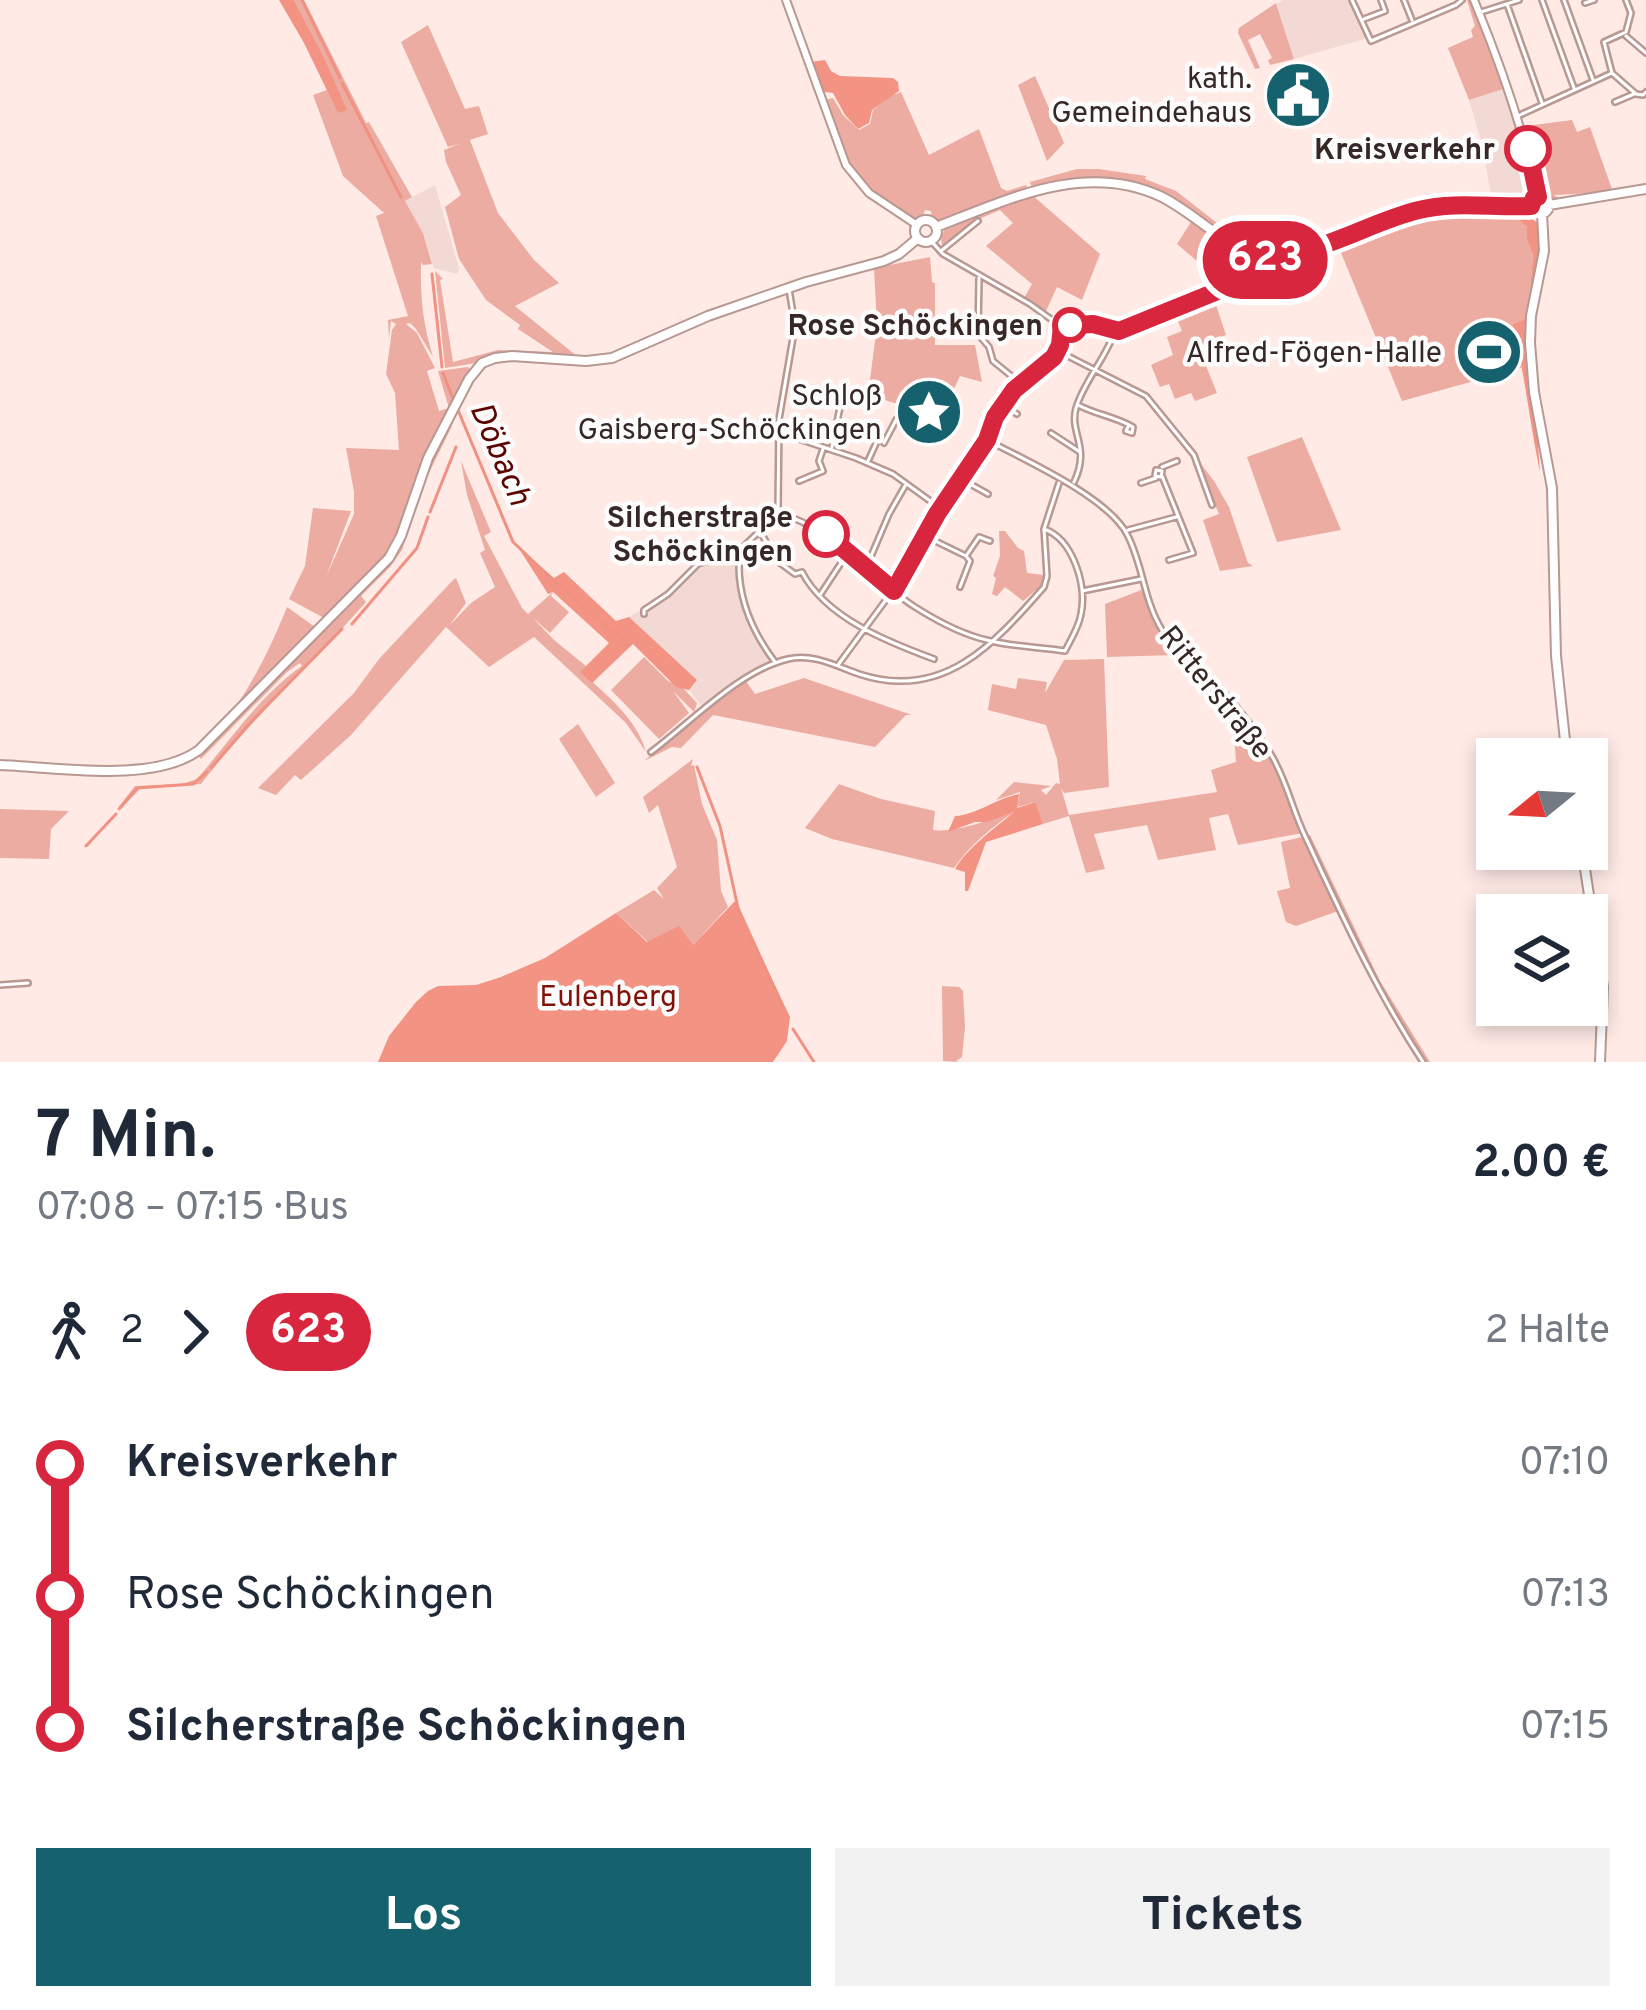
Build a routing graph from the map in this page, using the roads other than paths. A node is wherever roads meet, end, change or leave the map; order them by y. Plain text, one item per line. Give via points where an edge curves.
1 (786, 0) edge
2 (1352, 0) edge
3 (1381, 0) edge
4 (1404, 0) edge
5 (1441, 0) edge
6 (1462, 0) edge
7 (1474, 0) edge
8 (1520, 0) edge
9 (1542, 0) edge
10 (1564, 0) edge
11 (1594, 0) edge
12 (1626, 0) edge
13 (1585, 3) dead end
14 (1507, 4) junction
15 (1444, 9) junction
16 (1479, 12) junction
17 (1361, 20) junction
18 (1413, 22) junction
19 (1624, 34) junction
20 (1646, 53) edge
21 (1612, 73) junction
22 (1594, 82) junction
23 (1574, 90) junction
24 (1646, 91) edge
25 (1634, 92) junction
26 (1615, 102) dead end
27 (1542, 105) junction
28 (1518, 116) junction
29 (1646, 189) edge
30 (1538, 197) junction
31 (1549, 205) junction
32 (1531, 206) junction
33 (1542, 214) junction
34 (978, 221) dead end
35 (917, 225) junction
36 (936, 227) junction
37 (918, 238) junction
38 (931, 241) junction
39 (1246, 250) junction
40 (940, 252) junction
41 (1268, 254) junction
42 (1253, 263) junction
43 (980, 276) junction
44 (789, 288) junction
45 (1062, 326) junction
46 (1114, 331) junction
47 (1058, 351) junction
48 (1096, 370) junction
49 (1021, 384) junction
50 (1003, 405) junction
51 (1078, 405) junction
52 (839, 407) dead end
53 (1017, 414) dead end
54 (896, 420) dead end
55 (1129, 425) dead end
56 (860, 429) dead end
57 (778, 431) junction
58 (1051, 434) dead end
59 (987, 440) junction
60 (882, 442) junction
61 (823, 447) junction
62 (831, 450) junction
63 (1082, 453) junction
64 (1177, 461) dead end
65 (867, 463) junction
66 (1159, 474) junction
67 (962, 479) junction
68 (1060, 480) junction
69 (799, 481) dead end
70 (1141, 483) dead end
71 (906, 484) junction
72 (1073, 484) junction
73 (988, 494) dead end
74 (1212, 505) dead end
75 (941, 508) junction
76 (778, 513) junction
77 (1179, 516) junction
78 (1044, 530) junction
79 (760, 531) junction
80 (1126, 531) junction
81 (925, 536) junction
82 (990, 541) dead end
83 (740, 550) junction
84 (848, 552) junction
85 (966, 556) junction
86 (1169, 560) dead end
87 (866, 568) junction
88 (1143, 578) junction
89 (960, 587) dead end
90 (1082, 591) junction
91 (892, 592) junction
92 (820, 595) junction
93 (644, 614) dead end
94 (864, 631) junction
95 (994, 642) junction
96 (934, 659) dead end
97 (776, 663) junction
98 (838, 666) junction
99 (1566, 738) edge
100 (651, 752) dead end
101 (0, 765) edge
102 (1585, 870) edge
103 (28, 983) dead end
104 (0, 985) edge
105 (1423, 1062) edge
106 (1600, 1062) edge

1 - 35 street via 846,164 867,192
2 - 17 street
3 - 17 street via 1385,11
4 - 18 street
5 - 15 street
6 - 15 street
7 - 16 street
8 - 14 street
9 - 23 street
10 - 22 street
11 - 13 street
12 - 19 street
14 - 16 street
14 - 27 street
15 - 18 street
16 - 28 street
17 - 18 street via 1371,40
19 - 20 street
19 - 21 street via 1604,43
21 - 22 street
21 - 25 street
22 - 23 street
23 - 27 street
24 - 25 street
25 - 26 street
27 - 28 street
28 - 30 street
29 - 31 main road
30 - 31 main road
30 - 32 main road
31 - 33 main road
32 - 33 main road
32 - 41 main road via 1422,209 1308,249
33 - 99 main road via 1530,343 1551,484
34 - 40 street
35 - 36 main road via 927,220
35 - 37 main road
36 - 38 main road
36 - 39 main road via 1057,184 1104,181 1160,196
37 - 38 main road
37 - 44 main road via 884,261
38 - 40 street
39 - 41 main road via 1259,242
39 - 42 main road
40 - 43 street
41 - 42 main road
42 - 46 street via 1235,284
43 - 45 street
43 - 49 street via 976,330 993,361
44 - 57 street via 794,335
44 - 101 main road via 612,358 488,360 473,372 425,464 389,558 199,750 175,763 128,769
45 - 46 street
45 - 47 street
46 - 48 street
47 - 48 street
47 - 49 street
48 - 51 street
48 - 74 street via 1146,396 1195,455
49 - 50 street
50 - 53 street
50 - 59 street
51 - 55 street
51 - 63 street
52 - 62 street
54 - 60 street
56 - 60 street
57 - 61 street
57 - 76 street
58 - 63 street
59 - 67 street
59 - 68 street, Ritterstraße
60 - 65 street
61 - 62 street
61 - 69 street via 823,471
62 - 65 street
63 - 72 street
64 - 66 street
65 - 71 street
66 - 70 street
66 - 77 street
67 - 73 street
67 - 75 street
68 - 72 street, Ritterstraße
68 - 78 street
71 - 75 street
71 - 87 street
72 - 80 street, Ritterstraße
75 - 81 street
76 - 79 street
76 - 84 street
77 - 80 street
77 - 86 street via 1192,553
78 - 90 street via 1064,543
78 - 95 street via 1044,586
79 - 83 street
79 - 92 street via 776,560 802,572
80 - 88 street, Ritterstraße
81 - 85 street
81 - 91 street
82 - 85 street via 979,538
83 - 93 street via 698,563
83 - 97 street via 748,620
84 - 87 street
84 - 92 street
85 - 89 street
87 - 91 street
88 - 90 street
88 - 105 street, Ritterstraße via 1163,632 1270,754 1375,983
90 - 95 street via 1065,650
91 - 94 street
91 - 95 street
92 - 94 street
94 - 96 street
94 - 98 street
95 - 98 street via 947,674 912,681
97 - 98 street via 804,657
97 - 100 street
102 - 106 main road via 1603,986
103 - 104 street

